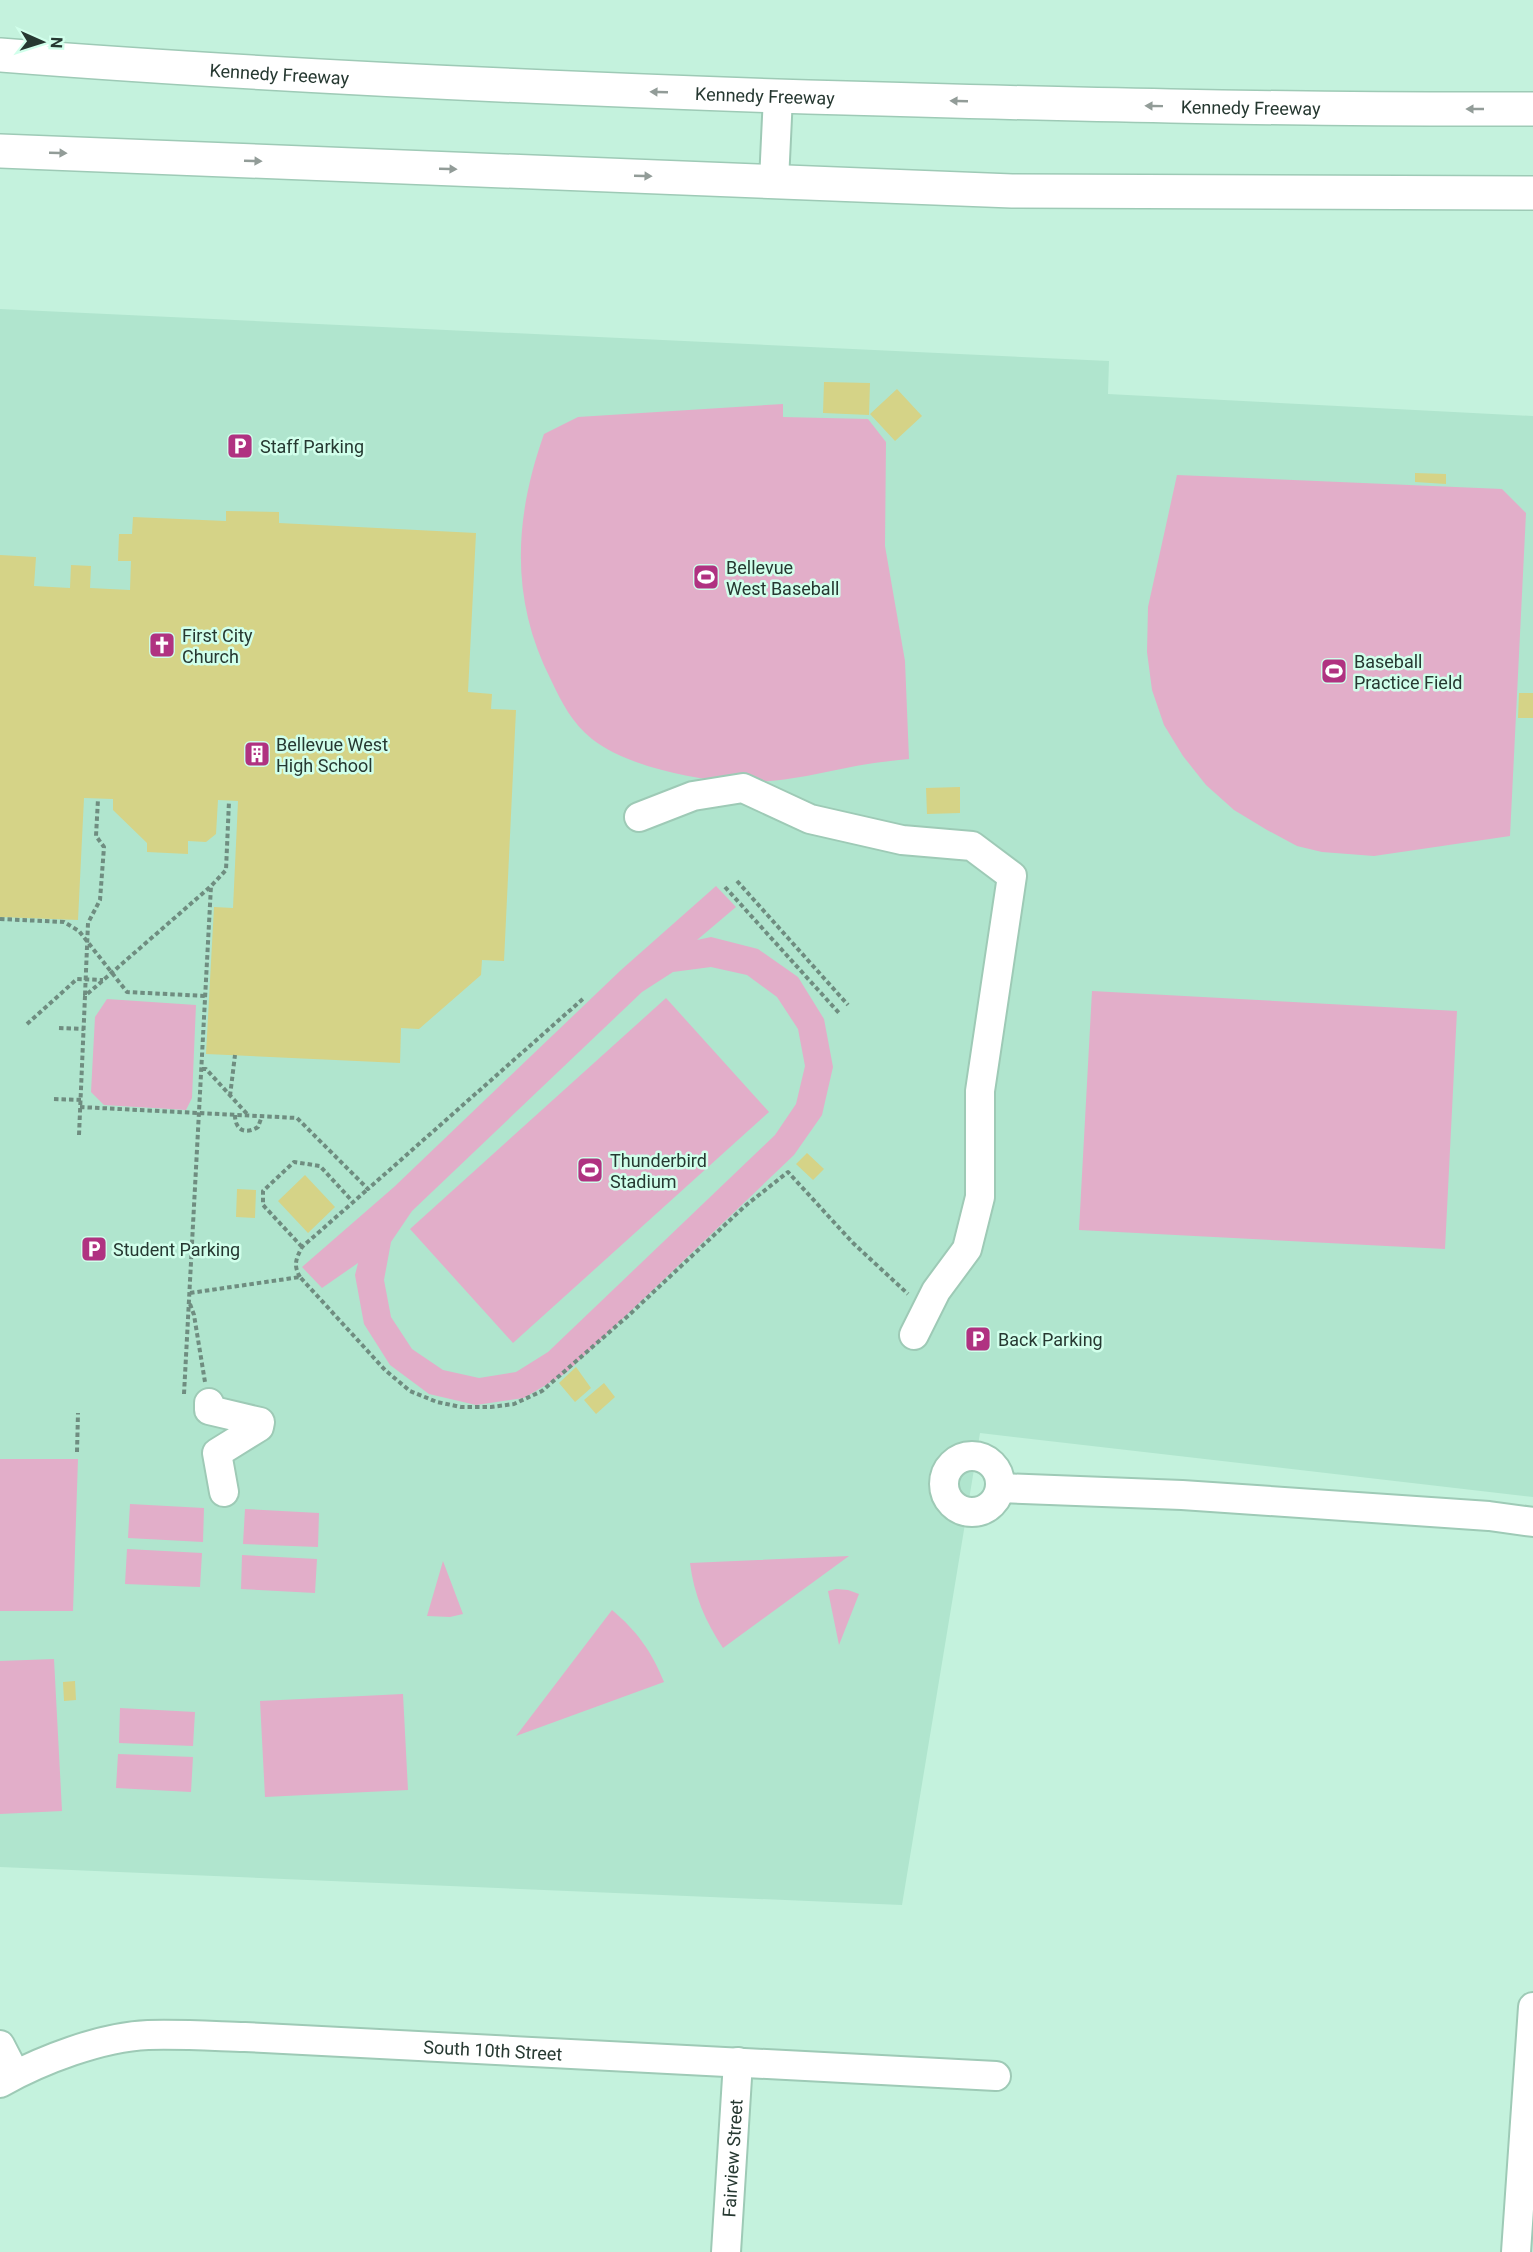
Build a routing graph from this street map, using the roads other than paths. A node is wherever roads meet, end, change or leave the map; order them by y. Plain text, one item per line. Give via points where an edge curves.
1 (0, 55) edge
2 (778, 96) junction
3 (1533, 109) edge
4 (0, 151) edge
5 (774, 181) junction
6 (1533, 193) edge
7 (639, 817) dead end
8 (920, 1323) road end
9 (197, 1399) road end
10 (1000, 1488) dead end
11 (224, 1492) dead end
12 (1533, 1522) edge
13 (1533, 2007) edge
14 (0, 2045) edge
15 (738, 2062) junction
16 (996, 2076) dead end
17 (8, 2079) edge
18 (726, 2252) edge
19 (1516, 2252) edge

2 -> 1 highway, Kennedy Freeway via 322,78
3 -> 2 highway, Kennedy Freeway via 1077,105
2 - 5 street
4 -> 5 highway
5 - 6 highway via 1012,190
7 - 8 street via 693,796 743,788 810,819 902,840 972,846 1012,876 980,1091 980,1197 967,1249 936,1291
9 - 11 street via 209,1410 260,1422 259,1427 217,1453
10 - 12 street via 1193,1496
13 - 19 street
14 - 17 street
15 - 16 street, South 10th Street
15 - 17 street, South 10th Street via 147,2035 95,2043
15 - 18 street, Fairview Street

